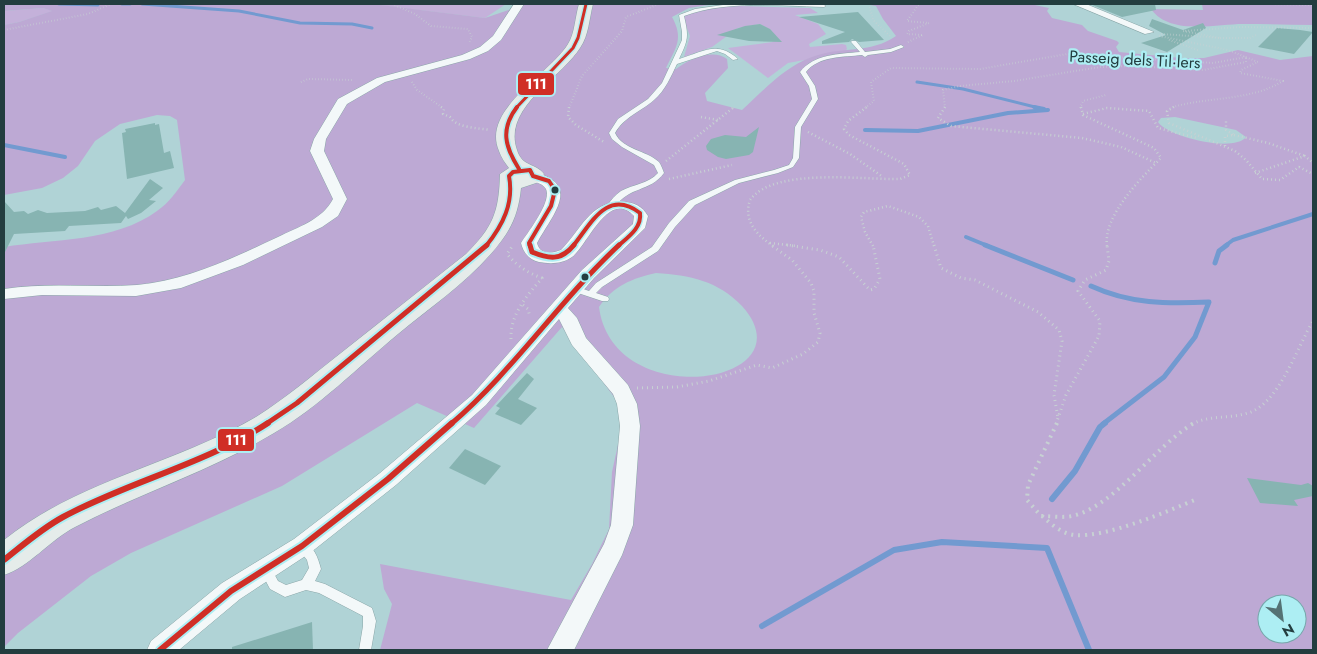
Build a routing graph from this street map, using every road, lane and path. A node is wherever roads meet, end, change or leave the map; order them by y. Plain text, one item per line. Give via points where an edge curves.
1 (111, 4) edge
2 (392, 4) edge
3 (519, 4) edge
4 (586, 4) edge
5 (659, 4) edge
6 (869, 4) edge
7 (919, 4) edge
8 (1078, 4) edge
9 (1091, 4) edge
10 (1269, 4) edge
11 (1313, 5) edge
12 (824, 6) dead end
13 (1136, 27) junction
14 (1313, 28) edge
15 (4, 30) edge
16 (1154, 34) junction
17 (1258, 34) dead end
18 (890, 36) dead end
19 (1220, 38) junction
20 (854, 42) dead end
21 (901, 47) joint
22 (1198, 50) dead end
23 (866, 55) junction
24 (1246, 57) junction
25 (734, 59) dead end
26 (448, 62) junction
27 (674, 63) junction
28 (432, 66) junction
29 (363, 79) dead end
30 (301, 82) dead end
31 (1106, 95) dead end
32 (735, 106) dead end
33 (1083, 115) junction
34 (701, 118) dead end
35 (718, 120) junction
36 (1226, 121) dead end
37 (798, 127) junction
38 (498, 132) dead end
39 (1234, 135) junction
40 (1206, 140) junction
41 (622, 145) junction
42 (1225, 146) junction
43 (1305, 156) junction
44 (1156, 163) junction
45 (1313, 163) edge
46 (732, 165) dead end
47 (659, 166) junction
48 (1254, 173) junction
49 (1313, 174) edge
50 (521, 175) junction
51 (886, 178) junction
52 (650, 182) junction
53 (611, 206) junction
54 (516, 240) dead end
55 (768, 243) junction
56 (575, 289) junction
57 (4, 294) edge
58 (591, 294) junction
59 (605, 299) dead end
60 (559, 310) junction
61 (1313, 321) edge
62 (510, 346) dead end
63 (621, 390) junction
64 (1058, 418) junction
65 (1197, 499) dead end
66 (1041, 516) junction
67 (302, 546) junction
68 (4, 560) edge
69 (266, 570) junction
70 (306, 584) junction
71 (160, 650) edge
72 (365, 650) edge
73 (560, 650) edge

1 - 15 path via 88,14
2 - 26 path via 415,14 431,26 471,30 470,41
3 - 26 street via 488,47
4 - 50 street via 574,47 524,97 508,123 506,146
5 - 41 path via 626,17 621,34 582,76 566,112 576,125 607,145 616,149
6 - 18 path via 873,20
7 - 21 path via 906,21 929,23 909,31 907,34 923,35
8 - 13 street
9 - 13 street via 1140,24
10 - 11 path
12 - 27 lane via 734,4 691,9 680,16 685,40
13 - 16 street
14 - 19 path via 1183,31
16 - 19 path
16 - 22 path
16 - 24 path
17 - 19 path via 1250,38
20 - 23 lane
21 - 23 lane
23 - 37 lane via 822,58 804,69 814,99
24 - 40 path via 1258,62 1240,73 1283,81 1242,96 1176,105 1168,110 1169,123
24 - 44 path via 1246,62 1218,70 1105,66 942,90 944,110 938,118 951,126 1075,138 1140,152
24 - 51 path, Passeig dels Til·lers via 1205,63 1067,54 980,69 891,68 871,82 874,101 871,105 844,126 849,136 904,164 911,172 906,179
25 - 27 lane via 717,49
26 - 28 street
27 - 41 lane via 656,94 621,118 615,126 612,136
28 - 38 path via 411,84 437,102 444,109 443,114 452,121
28 - 57 street via 376,82 339,106 320,138 317,151 340,199 332,213 317,224 204,275 170,286 139,290 48,289
29 - 30 path via 308,78
31 - 33 path via 1083,102 1080,108
32 - 35 path
33 - 40 path via 1107,108 1149,112 1158,128
33 - 44 path via 1154,148 1161,158
34 - 35 path
35 - 47 path
36 - 39 path via 1226,130
37 - 51 path
37 - 58 lane via 796,158 791,166 737,181 692,204 655,250 599,285
39 - 42 path via 1225,136
39 - 43 path
40 - 42 path
41 - 47 lane
42 - 48 path via 1247,160
43 - 45 path
43 - 48 path
44 - 64 path via 1112,220 1106,234 1110,259 1106,270 1080,284 1078,291 1100,321 1099,336 1066,395
46 - 52 path
47 - 52 lane via 661,173
48 - 49 path via 1272,182 1289,176 1299,167
50 - 53 street via 549,181 555,190 551,206 529,243 532,252 541,257 553,258 570,252 596,213
50 - 68 street via 506,221 489,244 284,412 218,449 63,517
51 - 55 path via 802,180 759,190 750,198 748,214 754,230
52 - 53 lane via 622,192
53 - 56 street via 622,205 637,210 641,216 640,225
54 - 62 path via 507,254 523,270 542,278 517,312 510,332
55 - 63 path via 792,260 814,288 814,315 820,340 772,368 757,365 709,381 678,387
55 - 64 path via 837,256 845,260 870,290 880,279 872,242 860,221 864,212 888,206 919,217 928,226 942,268 1038,312 1059,330 1062,341 1054,395
56 - 58 lane
56 - 60 street
58 - 59 lane
60 - 63 street via 568,318 578,341
60 - 67 street via 480,400 388,479
61 - 66 path via 1281,384 1259,409 1193,423 1159,448 1101,502 1075,515
63 - 73 street via 630,426 622,525 614,548
64 - 66 path via 1028,485 1028,500
65 - 66 path via 1175,509 1082,536 1064,532
67 - 69 street
67 - 70 lane via 312,557 315,569
69 - 70 lane via 274,585 285,591
69 - 71 street via 208,609
70 - 72 lane via 321,588 368,612

